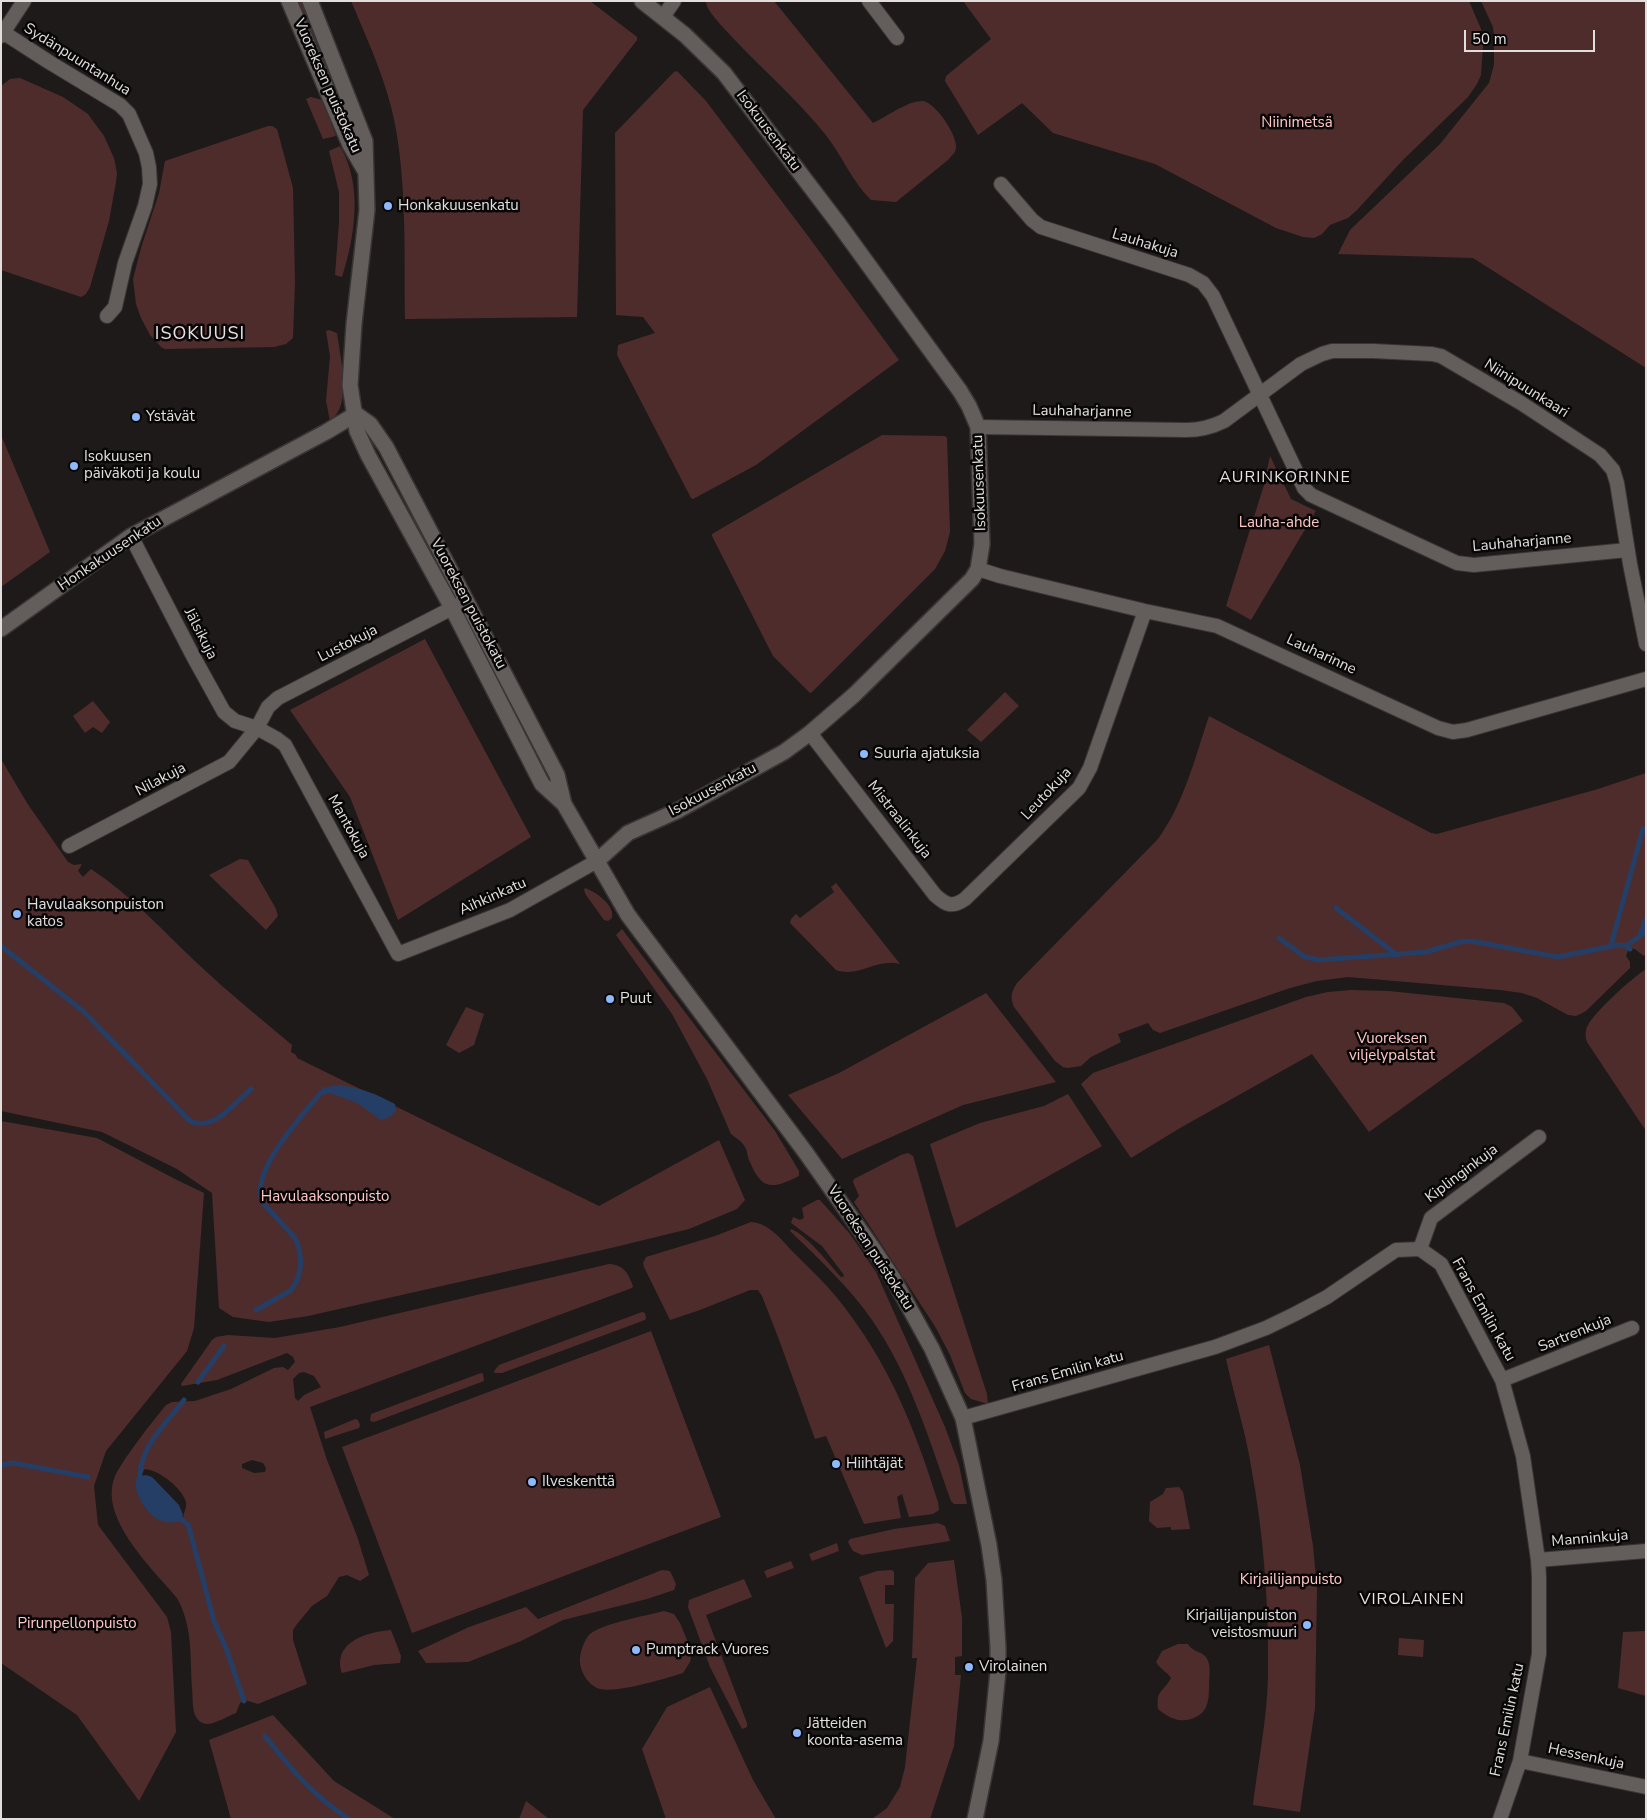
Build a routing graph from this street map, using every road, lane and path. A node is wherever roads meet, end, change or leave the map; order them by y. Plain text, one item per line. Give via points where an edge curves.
1 (24, 1) edge
2 (289, 1) edge
3 (310, 1) edge
4 (642, 1) edge
5 (674, 1) edge
6 (869, 1) edge
7 (663, 17) junction
8 (2, 33) edge
9 (897, 38) dead end
10 (365, 170) junction
11 (1001, 184) dead end
12 (107, 316) dead end
13 (1332, 351) joint
14 (1260, 395) junction
15 (356, 414) junction
16 (978, 427) junction
17 (1314, 497) joint
18 (131, 536) junction
19 (1627, 550) junction
20 (978, 569) junction
21 (466, 601) junction
22 (452, 608) junction
23 (1145, 611) junction
24 (1, 629) edge
25 (1646, 644) edge
26 (1646, 678) edge
27 (257, 728) junction
28 (810, 733) junction
29 (564, 804) junction
30 (69, 846) dead end
31 (597, 861) junction
32 (944, 903) joint
33 (398, 954) joint
34 (1539, 1136) dead end
35 (1420, 1249) junction
36 (1632, 1328) dead end
37 (1502, 1380) junction
38 (963, 1418) junction
39 (1646, 1551) edge
40 (1538, 1560) junction
41 (1520, 1761) junction
42 (1646, 1787) edge
43 (975, 1819) edge
44 (1500, 1819) edge

1 - 8 street
2 - 10 main road, Vuoreksen puistokatu via 350,145
3 - 10 main road, Vuoreksen puistokatu via 365,141
4 - 7 main road, Isokuusenkatu
5 - 7 street
6 - 9 street
7 - 16 main road, Isokuusenkatu via 724,73 954,383
8 - 12 street, Sydänpuuntanhua via 120,104 129,114 146,153 150,176 148,195 115,307
10 - 15 main road, Vuoreksen puistokatu via 367,210 350,385
11 - 14 street, Lauhakuja via 1041,227 1189,275 1203,283
13 - 14 street, Lauhaharjanne via 1305,361
13 - 19 street, Niinipuunkaari via 1442,356 1600,455 1613,470 1617,483
14 - 16 street, Lauhaharjanne via 1217,425 1201,429
14 - 17 street, Lauhakuja via 1304,488
15 - 18 main road, Honkakuusenkatu
15 - 21 main road, Vuoreksen puistokatu via 370,424 386,447
15 - 22 main road, Vuoreksen puistokatu via 357,431 368,455
16 - 20 main road, Isokuusenkatu via 982,544
17 - 19 street, Lauhaharjanne via 1457,563 1474,565
18 - 24 main road, Honkakuusenkatu
18 - 27 street, Jälsikuja via 219,705 231,718
19 - 25 street
20 - 23 street, Lauharinne
20 - 28 main road, Isokuusenkatu via 972,579 854,695
21 - 22 street, Lustokuja
21 - 29 main road, Vuoreksen puistokatu via 557,776
22 - 27 street, Lustokuja via 278,698 268,706
22 - 29 main road, Vuoreksen puistokatu via 542,784
23 - 26 street, Lauharinne via 1224,629 1438,728 1453,732
23 - 32 street, Leutokuja via 1090,768 1079,788 965,899 957,904
27 - 30 street, Nilakuja via 229,762
27 - 33 street, Mantokuja via 285,745
28 - 31 main road, Isokuusenkatu via 784,752 677,811 628,833
28 - 32 street, Mistraalinkuja
29 - 31 main road, Vuoreksen puistokatu
31 - 33 street, Aihkinkatu via 510,910
31 - 38 main road, Vuoreksen puistokatu via 628,915 806,1153 894,1280 932,1349
34 - 35 street, Kiplinginkuja via 1431,1218
35 - 37 street, Frans Emilin katu via 1442,1264
35 - 38 street, Frans Emilin katu via 1396,1250 1327,1297 1257,1331
36 - 37 street, Sartrenkuja
37 - 40 street, Frans Emilin katu via 1523,1456
38 - 43 main road, Vuoreksen puistokatu via 989,1545 998,1648 991,1741
39 - 40 street, Manninkuja
40 - 41 street, Frans Emilin katu via 1539,1654
41 - 42 street, Hessenkuja
41 - 44 street, Frans Emilin katu

